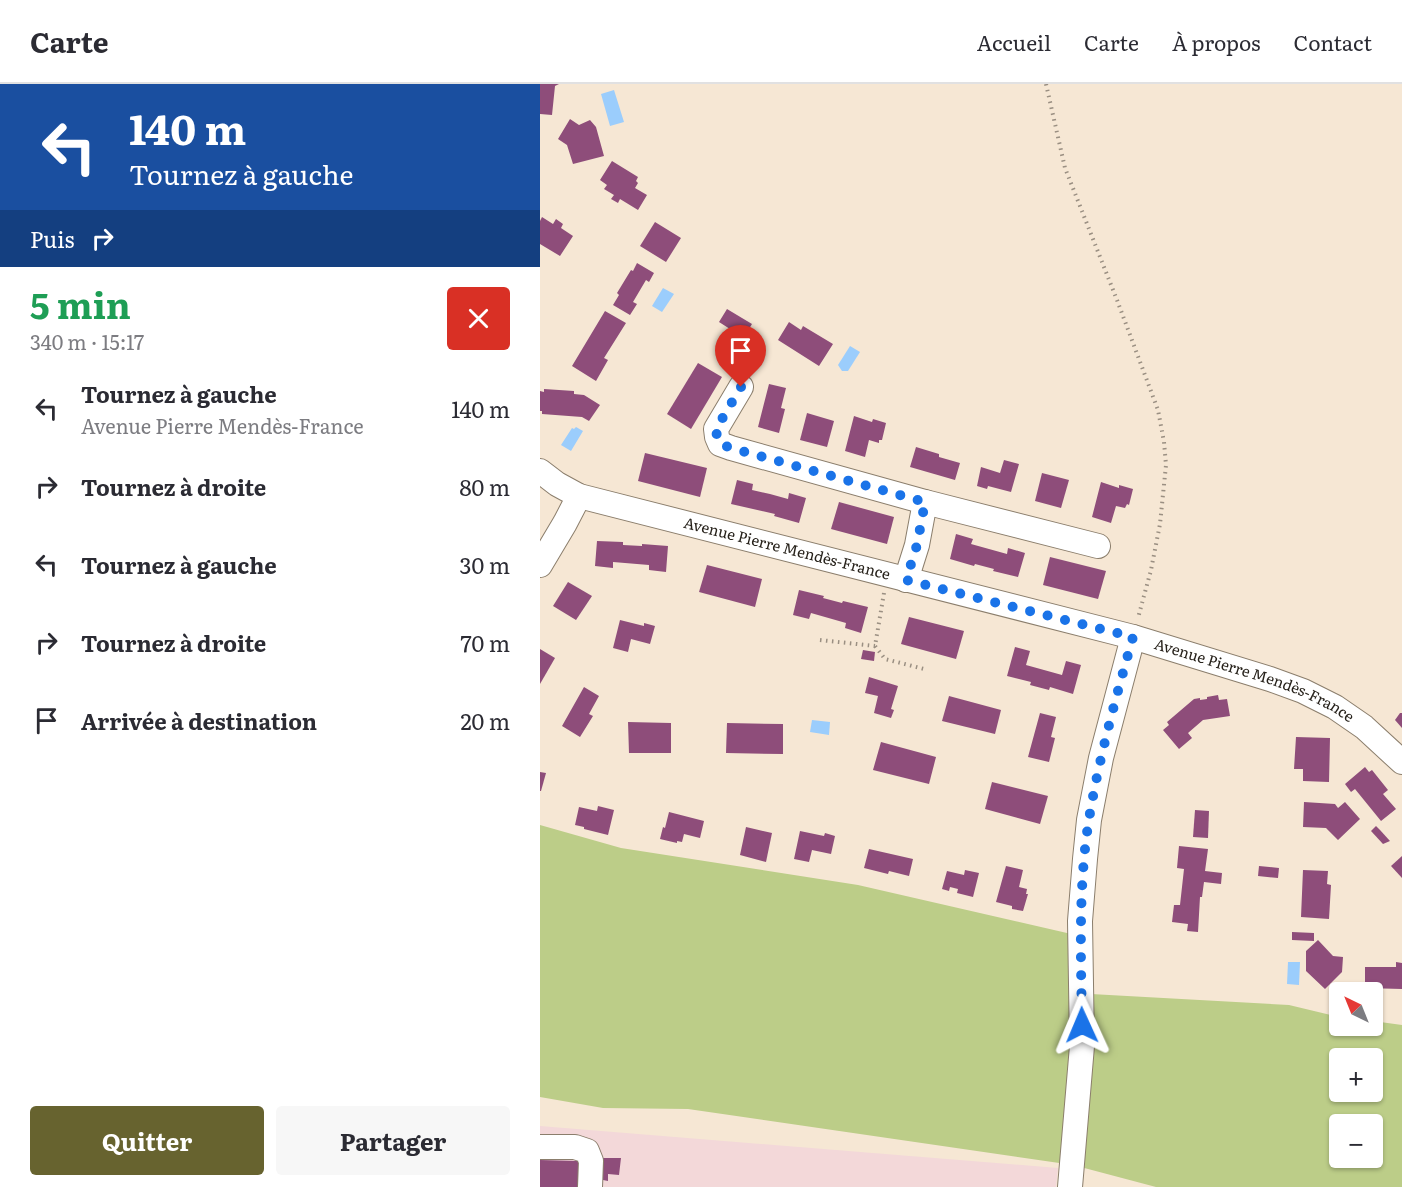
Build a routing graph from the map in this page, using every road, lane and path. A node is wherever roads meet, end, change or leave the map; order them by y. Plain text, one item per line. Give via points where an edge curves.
1 (1046, 84) edge
2 (741, 387) dead end
3 (540, 471) edge
4 (579, 496) junction
5 (925, 502) junction
6 (1098, 546) dead end
7 (540, 565) edge
8 (897, 577) junction
9 (1133, 637) junction
10 (820, 640) dead end
11 (875, 646) junction
12 (924, 669) dead end
13 (1402, 762) edge
14 (540, 1147) edge
15 (590, 1187) edge
16 (1070, 1187) edge

1 - 9 path via 1065,168 1158,410 1164,442 1166,465 1160,524
2 - 5 street via 716,429 720,444
3 - 4 street, Avenue Pierre Mendès-France
4 - 7 street
4 - 8 street, Avenue Pierre Mendès-France
5 - 6 street
5 - 8 street via 917,545
8 - 9 street, Avenue Pierre Mendès-France
8 - 11 path
9 - 13 street, Avenue Pierre Mendès-France via 1303,691 1364,727
9 - 16 street via 1101,758 1084,859 1080,921 1082,1046
10 - 11 path
11 - 12 path via 885,659
14 - 15 street via 586,1151 591,1161

